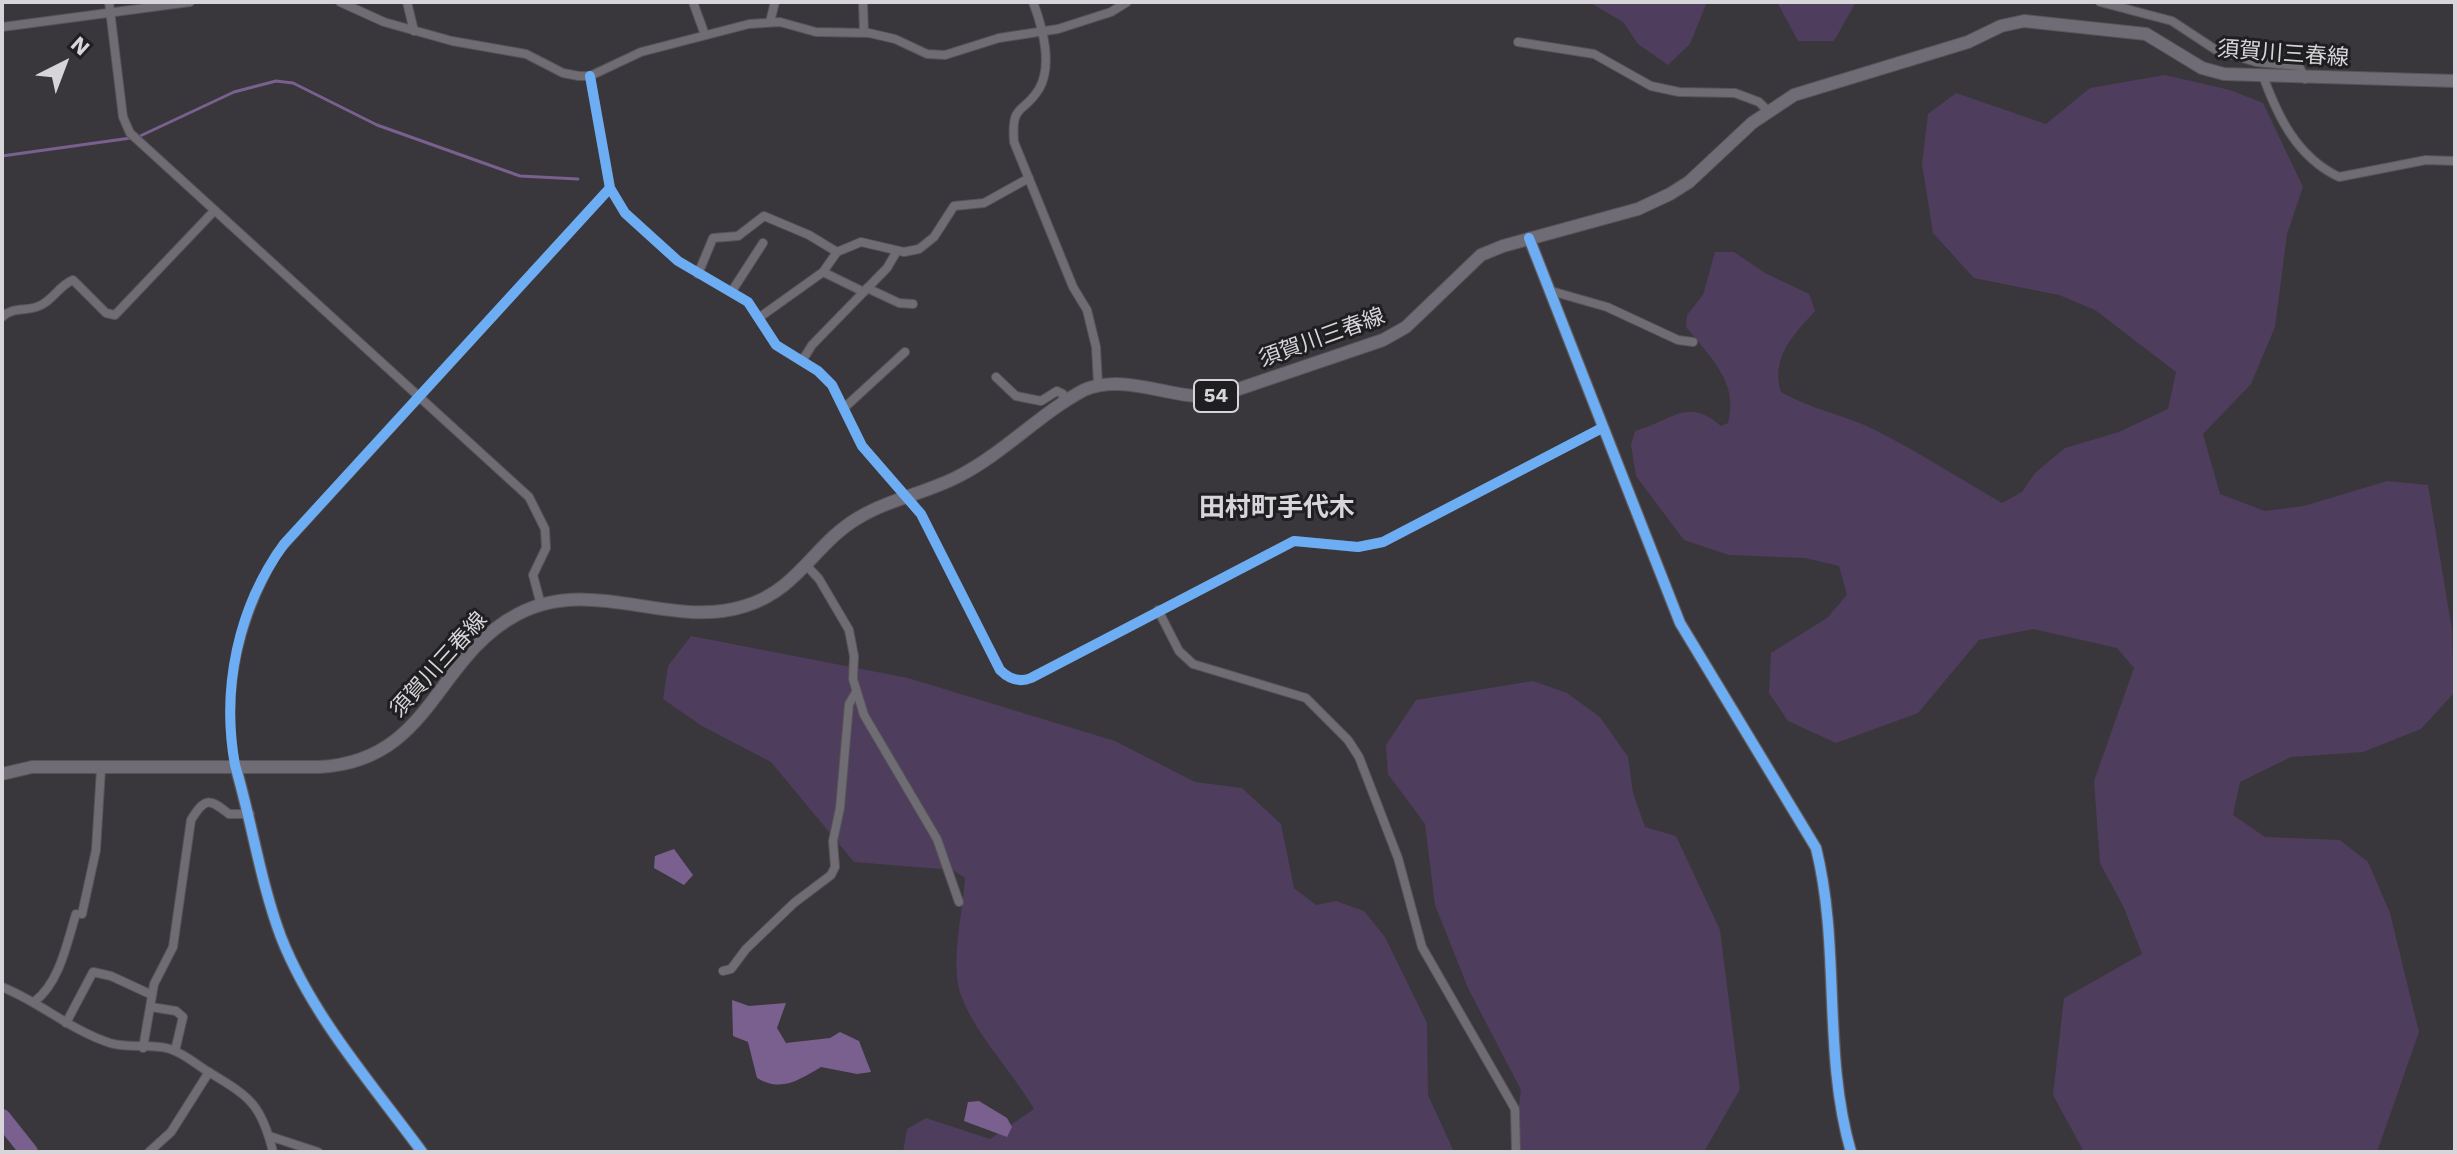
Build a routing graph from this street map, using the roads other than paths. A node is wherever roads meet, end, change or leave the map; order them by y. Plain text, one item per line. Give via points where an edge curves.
1 (109, 2) edge
2 (190, 2) edge
3 (340, 2) edge
4 (407, 2) edge
5 (693, 2) edge
6 (775, 2) edge
7 (863, 2) edge
8 (1033, 2) edge
9 (1127, 2) edge
10 (2100, 2) edge
11 (110, 13) junction
12 (770, 22) junction
13 (2, 27) edge
14 (414, 31) junction
15 (864, 33) junction
16 (1041, 34) junction
17 (705, 35) junction
18 (1518, 42) dead end
19 (590, 76) junction
20 (2263, 76) junction
21 (2305, 79) junction
22 (2455, 81) edge
23 (1768, 111) junction
24 (2455, 161) edge
25 (1029, 178) junction
26 (610, 188) junction
27 (214, 211) junction
28 (1529, 238) junction
29 (763, 243) dead end
30 (897, 251) junction
31 (837, 252) junction
32 (823, 272) junction
33 (698, 274) junction
34 (865, 290) junction
35 (732, 291) junction
36 (1551, 291) junction
37 (913, 304) dead end
38 (2, 317) edge
39 (760, 317) junction
40 (1693, 342) dead end
41 (905, 352) dead end
42 (802, 361) junction
43 (996, 377) dead end
44 (1098, 384) junction
45 (418, 395) junction
46 (1063, 402) junction
47 (844, 408) junction
48 (1602, 428) junction
49 (908, 497) junction
50 (807, 566) junction
51 (541, 605) junction
52 (1158, 610) junction
53 (856, 692) junction
54 (235, 765) junction
55 (101, 769) junction
56 (2, 774) edge
57 (250, 814) junction
58 (959, 902) dead end
59 (723, 971) dead end
60 (2, 987) edge
61 (152, 995) junction
62 (35, 1001) junction
63 (151, 1007) junction
64 (66, 1023) junction
65 (143, 1048) junction
66 (175, 1051) junction
67 (209, 1072) junction
68 (269, 1136) junction
69 (416, 1150) edge
70 (149, 1152) edge
71 (273, 1152) edge
72 (318, 1152) edge
73 (1516, 1152) edge
74 (1851, 1152) edge

1 - 11 street
2 - 11 street
3 - 14 street
4 - 14 street
5 - 17 street
6 - 12 street
7 - 15 street
8 - 16 street
9 - 16 street
10 - 21 street via 2172,21 2216,50 2256,62 2299,66
11 - 13 street
11 - 27 street via 127,129
12 - 15 street via 836,35
12 - 17 street
14 - 19 street via 526,54 566,74
15 - 16 street via 945,55 999,38
16 - 25 street via 1042,82 1014,119 1014,142
17 - 19 street via 641,52
18 - 23 street via 1594,54 1651,86 1735,93
19 - 26 street
20 - 21 main road, 須賀川三春線 / 54
20 - 23 main road, 須賀川三春線 / 54 via 2212,72 2146,34 2024,21 1809,88
20 - 24 street via 2297,145 2339,177 2426,160
21 - 22 main road, 須賀川三春線 / 54
23 - 28 main road, 須賀川三春線 / 54 via 1670,194 1638,209
25 - 30 street via 984,203 954,206 924,247
25 - 44 street via 1087,310
26 - 33 street via 625,213
26 - 45 street
27 - 38 street via 115,315 106,313 73,280 43,304 15,308
27 - 45 street
28 - 36 street
28 - 44 main road, 須賀川三春線 / 54 via 1481,255 1396,335 1335,358 1211,397
29 - 35 street
30 - 31 street via 861,242
30 - 34 street
31 - 32 street
31 - 33 street via 764,216 738,236 713,238
32 - 34 street
32 - 39 street
33 - 35 street
34 - 37 street
34 - 42 street
35 - 39 street
36 - 40 street
36 - 48 street
39 - 42 street via 776,345
41 - 47 street
42 - 47 street via 832,385
43 - 46 street via 1016,396 1041,401 1057,391
44 - 46 main road, 須賀川三春線
45 - 51 street via 534,505 545,529 546,548 533,575
45 - 54 street via 301,524 266,572 240,634 231,677
46 - 49 main road, 須賀川三春線 via 958,476
47 - 49 street via 862,446
48 - 52 street via 1383,542 1358,547 1294,541
48 - 74 street via 1680,623 1816,848 1829,933 1837,1090
49 - 50 main road, 須賀川三春線 via 849,524
49 - 52 street via 1000,670 1009,677 1031,678
50 - 51 main road, 須賀川三春線 via 789,584 761,599 714,613 603,598
50 - 53 street via 849,630
51 - 54 main road, 須賀川三春線 via 487,636 401,737 376,755 336,766
52 - 73 street via 1179,651 1193,664 1306,698 1348,740 1398,858 1422,947 1515,1109
53 - 58 street via 864,715 937,839
53 - 59 street via 849,704 833,841 835,867
54 - 55 main road, 須賀川三春線
54 - 57 street
55 - 56 main road, 須賀川三春線 via 32,767
55 - 62 street via 96,850 79,914 49,988
57 - 61 street via 229,814 209,802 191,820 173,947
57 - 69 street via 272,912 302,981
60 - 62 street
61 - 63 street
61 - 64 street via 93,972
62 - 64 street
63 - 65 street
63 - 66 street via 183,1017
64 - 65 street via 109,1043
65 - 66 street
66 - 67 street
67 - 68 street via 248,1096
67 - 70 street via 171,1132
68 - 71 street
68 - 72 street

